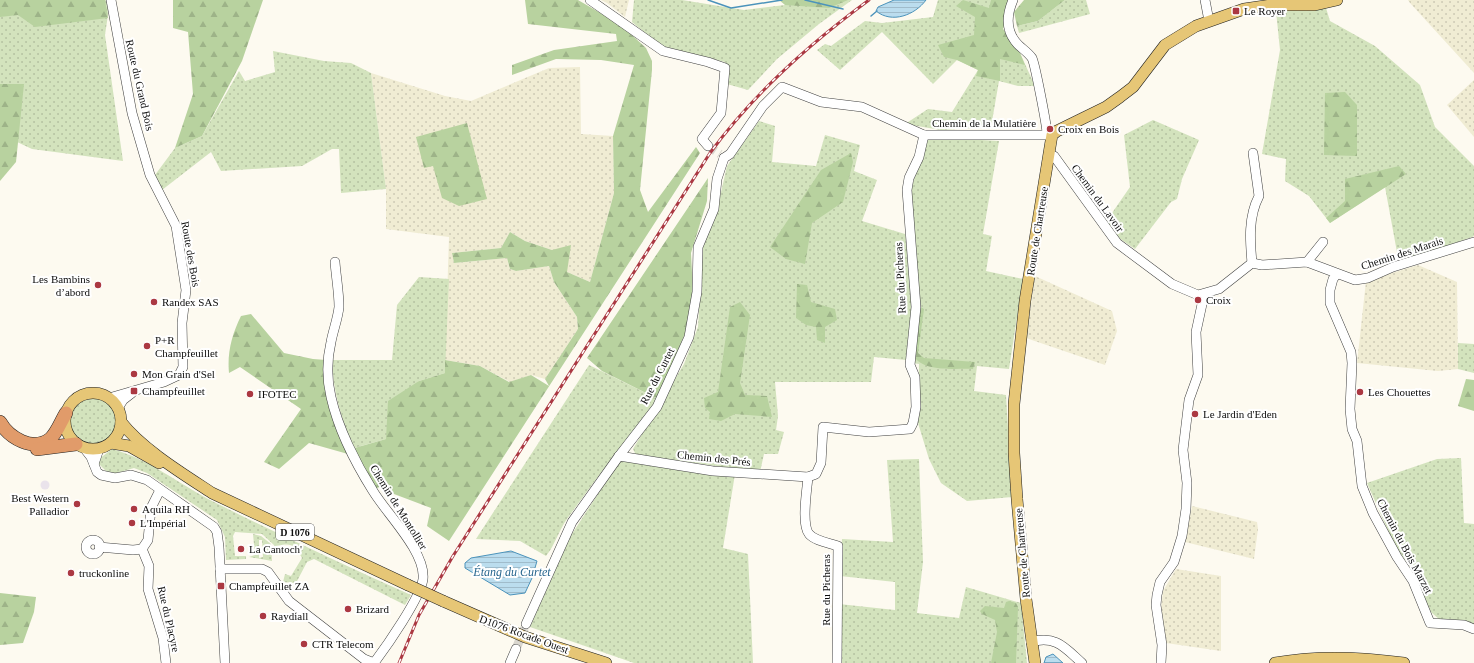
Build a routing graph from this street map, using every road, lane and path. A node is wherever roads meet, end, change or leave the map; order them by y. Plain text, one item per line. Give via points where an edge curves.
1 (111, 0) edge
2 (590, 0) edge
3 (1013, 0) edge
4 (1205, 0) edge
5 (1337, 0) edge
6 (1209, 20) junction
7 (924, 135) junction
8 (1049, 135) junction
9 (708, 146) dead end
10 (1049, 153) junction
11 (1253, 153) dead end
12 (722, 156) joint
13 (150, 175) joint
14 (1323, 242) dead end
15 (1474, 242) edge
16 (335, 262) dead end
17 (1307, 262) junction
18 (1252, 263) junction
19 (1337, 274) junction
20 (1204, 295) junction
21 (134, 391) junction
22 (109, 398) junction
23 (118, 408) junction
24 (66, 413) junction
25 (0, 422) edge
26 (121, 422) junction
27 (0, 433) edge
28 (111, 443) junction
29 (80, 446) junction
30 (99, 449) junction
31 (619, 456) junction
32 (94, 466) junction
33 (184, 475) junction
34 (808, 477) junction
35 (160, 490) junction
36 (100, 547) dead end
37 (142, 549) junction
38 (220, 569) junction
39 (526, 624) tunnel mouth
40 (1474, 629) edge
41 (1031, 642) junction
42 (516, 649) tunnel mouth
43 (1033, 660) edge
44 (166, 663) edge
45 (225, 663) edge
46 (374, 663) edge
47 (510, 663) edge
48 (606, 663) edge
49 (837, 663) edge
50 (1082, 663) edge
51 (1161, 663) edge
52 (1275, 663) edge
53 (1404, 663) edge

1 - 13 street, Route du Grand Bois via 132,113
2 - 9 street via 663,51 724,68 721,113 702,139
3 - 8 street via 1008,10 1008,29 1015,42 1022,46 1032,59
4 - 6 street
5 - 6 main road via 1315,5 1255,7
6 - 8 main road via 1165,45 1133,87 1120,97 1106,107
7 - 8 street, Chemin de la Mulatière
7 - 12 street, Chemin de la Mulatière via 862,107 821,102 782,87 762,106 730,154
7 - 34 street, Rue du Picheras via 907,190 916,307 910,365 915,377 916,407 913,423 910,429 869,432 823,427 821,463 816,474
8 - 10 main road, Route de Chartreuse
10 - 20 street, Chemin du Lavoir via 1054,156 1117,243 1172,284 1198,296
10 - 41 main road, Route de Chartreuse via 1025,301 1014,404 1015,480
11 - 18 street via 1259,196 1250,225
12 - 31 street, Rue du Curtet via 714,209 698,247 697,292 689,337 657,407
13 - 21 street, Route des Bois via 176,226 186,290 182,323 183,367 174,378
14 - 17 street
15 - 19 street, Chemin des Marais via 1393,267 1368,278 1355,280
16 - 46 street, Chemin de Montollier via 339,307 330,345 329,377 338,422 372,490 402,530 423,572 422,583 393,637
17 - 18 street via 1262,265
17 - 19 street
18 - 20 street via 1219,289
19 - 40 street, Chemin du Bois Marzet via 1330,290 1330,303 1351,352 1350,408 1362,486 1396,557 1413,582 1430,623 1464,625
20 - 51 street via 1196,332 1198,375 1190,400 1183,450 1187,483 1182,536 1172,566 1160,582 1157,596 1162,645
21 - 22 street
21 - 23 street
22 - 23 main road
22 - 24 main road via 101,394 84,394 70,405
23 - 26 main road
24 - 25 highway via 53,435 38,444 17,439 6,431
24 - 29 main road via 66,430
26 - 28 main road via 118,434
26 - 33 main road, D 1076
27 - 29 highway via 6,439 25,448
28 - 30 main road
28 - 33 main road, D 1076 via 135,449
29 - 30 main road
29 - 32 street via 91,457
30 - 32 street
31 - 34 street, Chemin des Prés via 713,471
31 - 39 street, Rue du Curtet via 572,522
32 - 35 street via 97,472 105,477 137,476
33 - 48 main road, D1076 Rocade Ouest / D 1076, bridge via 212,493 443,601 525,637
34 - 49 street, Rue du Picheras via 805,522 809,534 838,546
35 - 37 street via 151,508 148,540
35 - 38 street via 214,527 218,537
36 - 37 street
37 - 44 street, Rue du Placyre via 149,566 148,589 162,638
38 - 45 street
38 - 46 street via 262,569 268,572 289,601 302,613 364,659
41 - 43 main road, Route de Chartreuse
41 - 50 street via 1044,639 1058,642
42 - 47 street
52 - 53 main road via 1338,657

